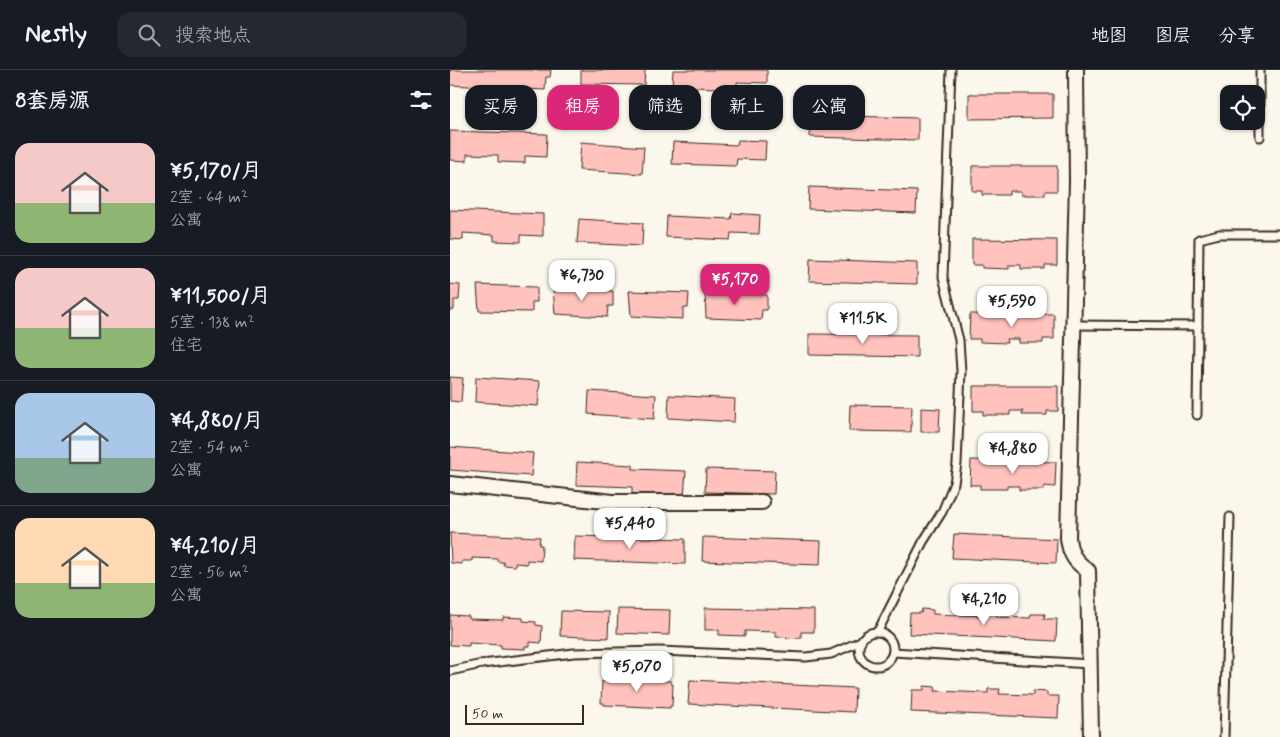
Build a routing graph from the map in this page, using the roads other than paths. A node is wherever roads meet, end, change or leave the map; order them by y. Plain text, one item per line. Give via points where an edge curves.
1 (951, 70) edge
2 (1076, 70) edge
3 (1260, 70) edge
4 (1260, 137) dead end
5 (1280, 234) edge
6 (1073, 325) junction
7 (1198, 326) junction
8 (1197, 415) dead end
9 (450, 484) edge
10 (762, 502) dead end
11 (1230, 517) dead end
12 (878, 631) junction
13 (861, 641) junction
14 (893, 652) junction
15 (1090, 664) junction
16 (450, 671) edge
17 (1091, 737) edge
18 (1224, 737) edge

1 - 12 lane via 943,277 960,340 957,464 954,483 942,512 923,542
2 - 6 street
3 - 4 lane
5 - 7 lane via 1219,234 1198,239
6 - 7 lane
6 - 15 street via 1068,538 1074,560 1088,571
7 - 8 lane
9 - 10 street via 613,502
11 - 18 lane
12 - 13 lane via 865,635
12 - 14 lane via 890,638
13 - 14 lane via 860,654 869,665 884,664
13 - 16 lane via 831,654 806,657 659,651 574,653
14 - 15 lane
15 - 17 street

